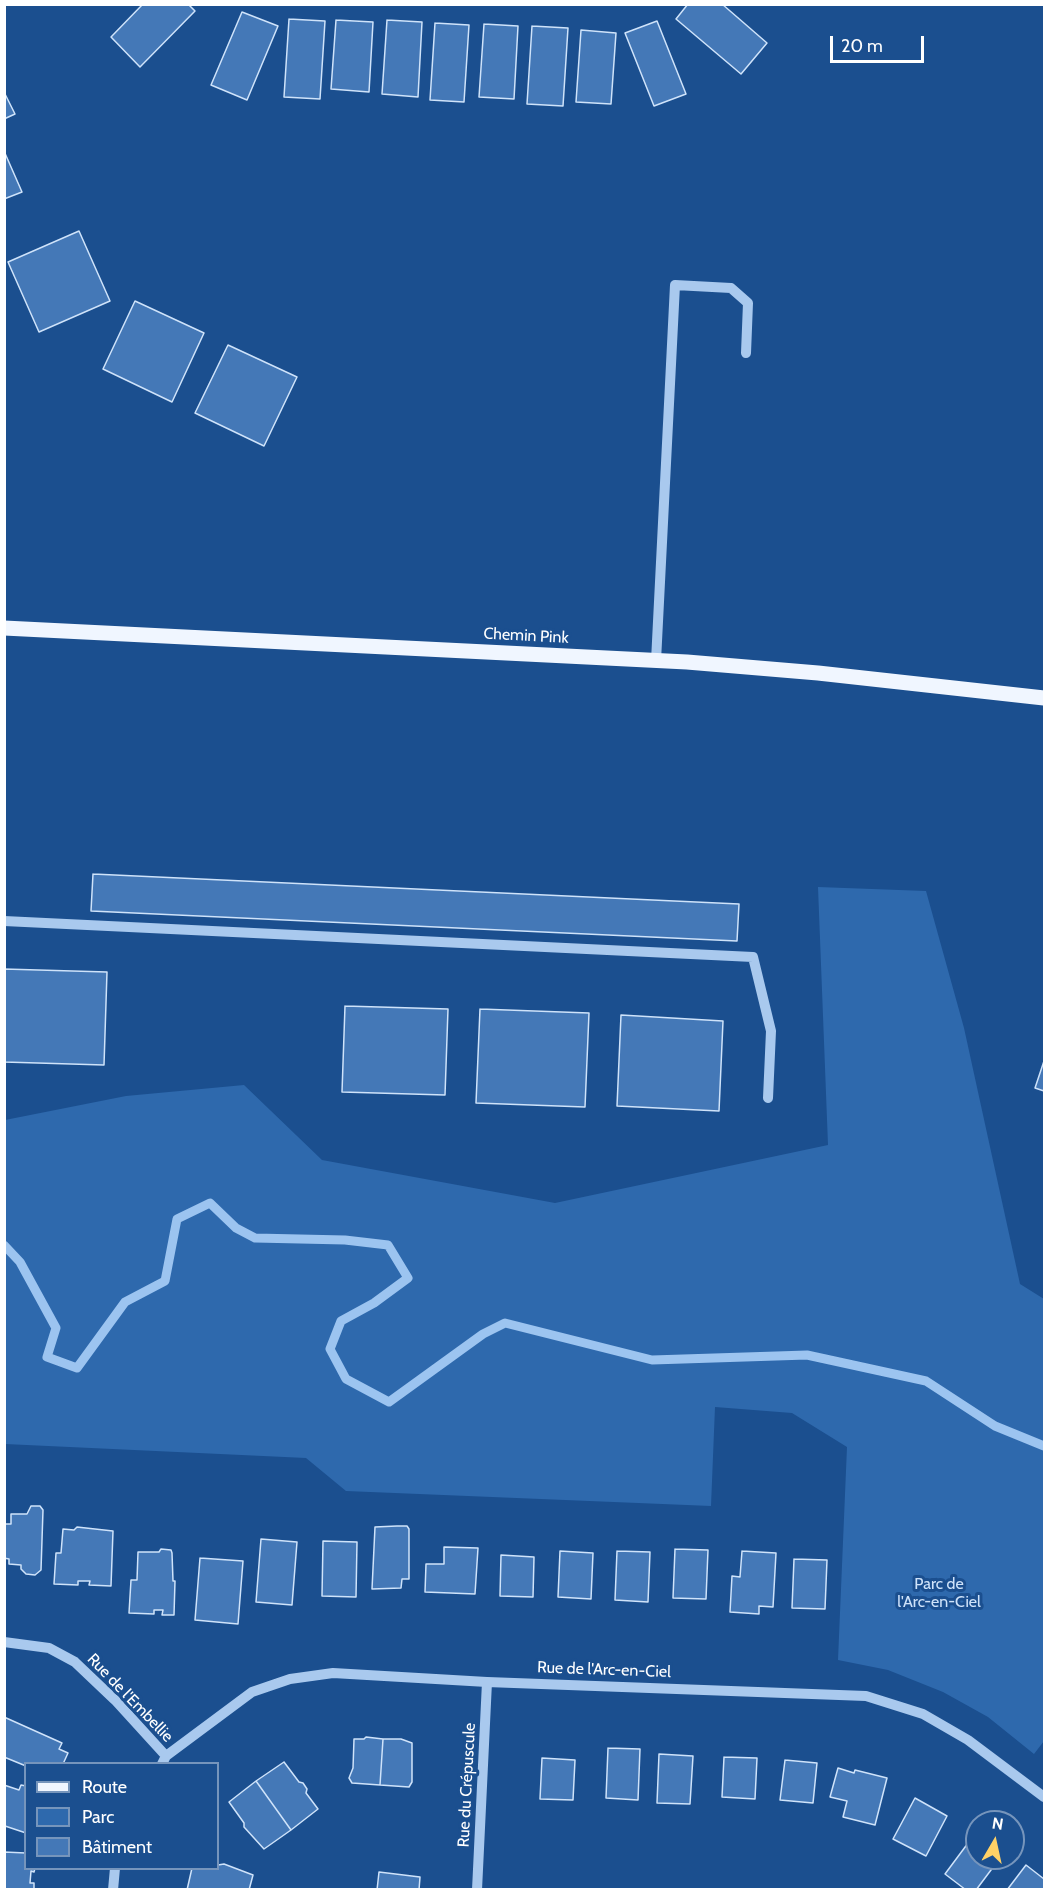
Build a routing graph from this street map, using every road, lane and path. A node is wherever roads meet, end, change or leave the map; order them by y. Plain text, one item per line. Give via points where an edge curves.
1 (746, 353) dead end
2 (4, 628) edge
3 (656, 661) junction
4 (1044, 698) edge
5 (4, 921) edge
6 (768, 1098) dead end
7 (4, 1642) edge
8 (487, 1682) junction
9 (164, 1760) edge
10 (1044, 1797) edge
11 (115, 1870) edge
12 (113, 1890) edge
13 (477, 1890) edge

1 - 3 street via 748,303 731,288 675,285
2 - 3 main road, Chemin Pink
3 - 4 main road, Chemin Pink via 818,673
5 - 6 street via 753,957 771,1031
7 - 9 street, Rue de l'Embellie via 49,1648 75,1662 115,1700
8 - 9 street, Rue de l'Arc-en-Ciel via 333,1673 290,1678 252,1692
8 - 10 street, Rue de l'Arc-en-Ciel via 866,1696 923,1714 968,1740
8 - 13 street, Rue du Crépuscule
11 - 12 street

